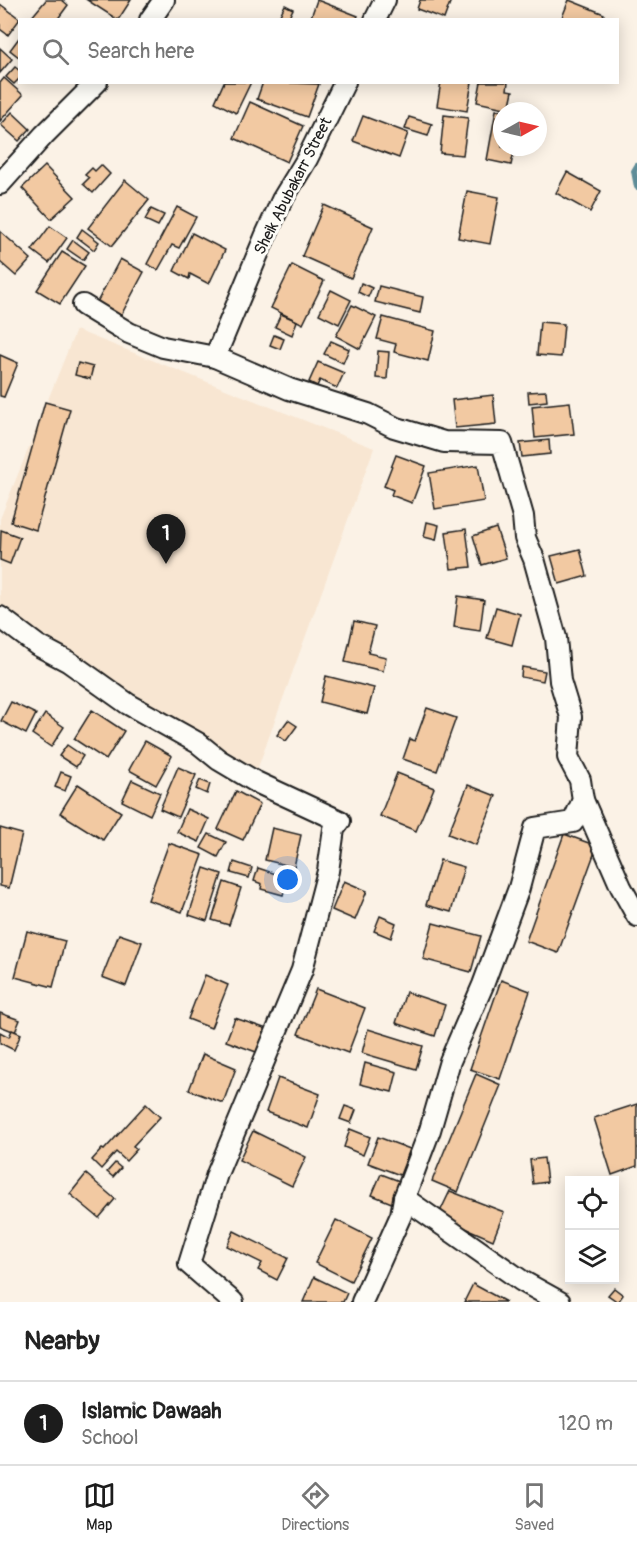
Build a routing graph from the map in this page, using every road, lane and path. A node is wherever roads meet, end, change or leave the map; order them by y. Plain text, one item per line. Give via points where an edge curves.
1 (164, 0) edge
2 (385, 0) edge
3 (151, 18) edge
4 (376, 18) edge
5 (95, 84) edge
6 (344, 84) edge
7 (0, 184) edge
8 (83, 305) dead end
9 (215, 357) junction
10 (0, 617) edge
11 (583, 800) junction
12 (637, 916) edge
13 (404, 1198) junction
14 (233, 1302) edge
15 (362, 1302) edge
16 (560, 1302) edge

1 - 3 street
2 - 4 street
5 - 7 street
6 - 9 street, Sheik Abubakarr Street via 282,200
8 - 9 street via 129,333 163,347
9 - 11 street via 289,389 444,442 502,443 555,638 560,681 572,717 568,757 580,780
10 - 14 street via 219,760 340,821 334,830 328,871 302,970 217,1174 189,1264
11 - 12 street
11 - 13 street via 573,822 535,828 519,888 450,1061 430,1130
13 - 15 street via 401,1215
13 - 16 street via 522,1281

